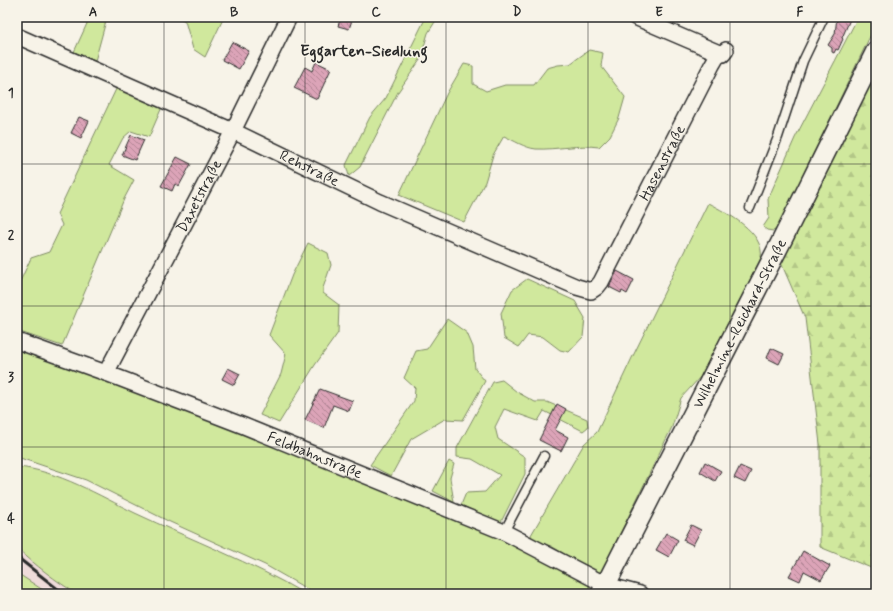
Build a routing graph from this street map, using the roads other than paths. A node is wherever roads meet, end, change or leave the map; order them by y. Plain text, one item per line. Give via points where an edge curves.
1 (289, 17) edge
2 (635, 17) edge
3 (824, 17) edge
4 (17, 36) edge
5 (876, 51) edge
6 (232, 131) junction
7 (750, 208) dead end
8 (601, 282) joint
9 (17, 341) edge
10 (106, 373) junction
11 (544, 456) dead end
12 (504, 532) junction
13 (604, 589) edge
14 (640, 594) edge

1 - 6 street, Daxetstraße
2 - 8 street, Hasenstraße via 723,51 712,64
3 - 7 lane via 803,61 778,137
4 - 6 street, Rehstraße
5 - 13 street, Wilhelmine-Reichard-Straße
6 - 8 street, Rehstraße via 380,202 577,287 591,291
6 - 10 street, Daxetstraße
9 - 10 street, Feldbahnstraße
10 - 12 street, Feldbahnstraße
11 - 12 lane
12 - 13 street, Feldbahnstraße
13 - 14 street, Feldbahnstraße

